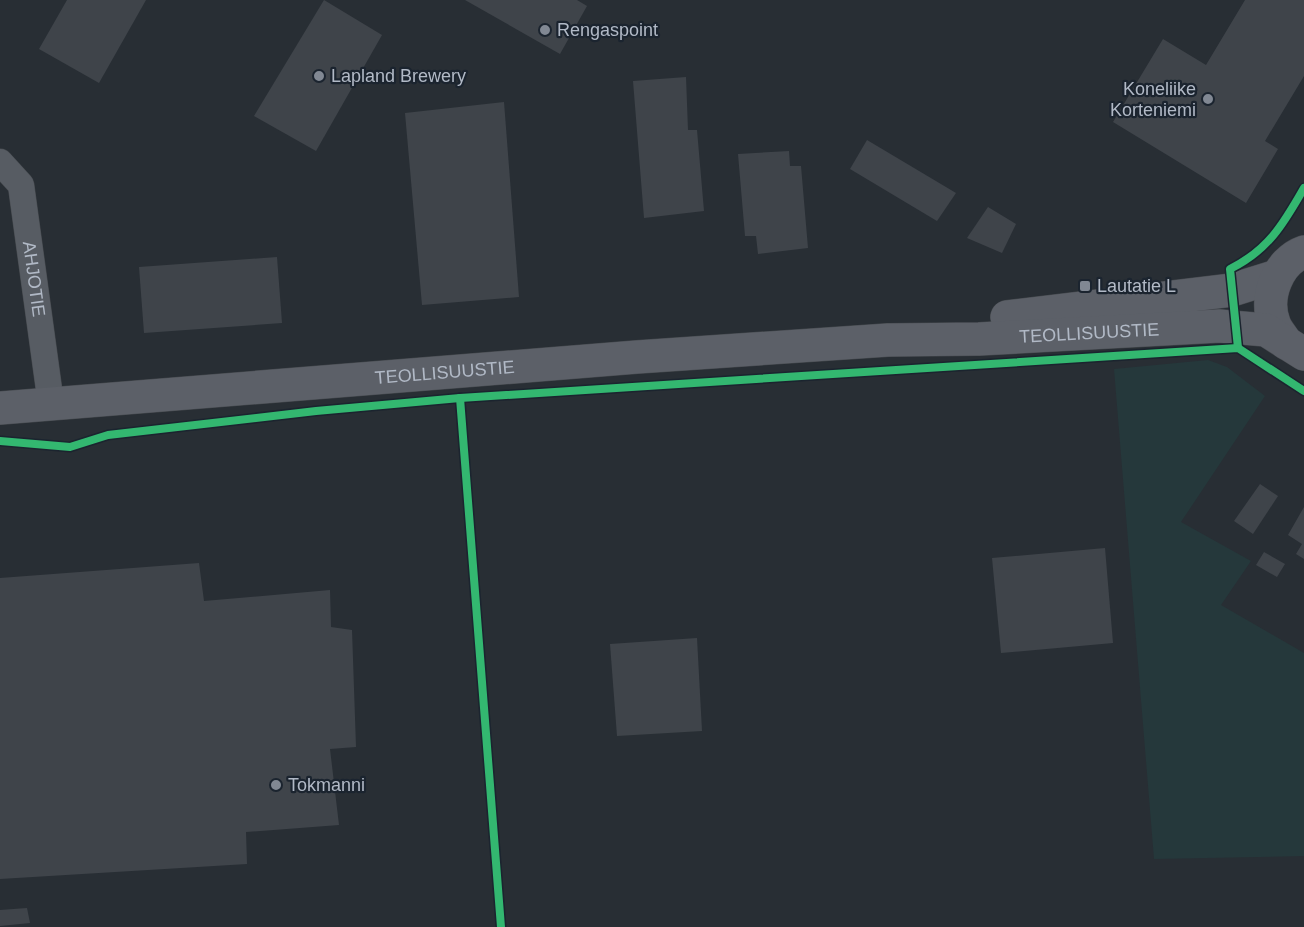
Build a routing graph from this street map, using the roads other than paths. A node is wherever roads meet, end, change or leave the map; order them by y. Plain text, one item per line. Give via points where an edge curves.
1 (0, 162) edge
2 (1295, 257) edge
3 (888, 340) junction
4 (1295, 348) edge
5 (51, 404) junction
6 (0, 408) edge

1 - 5 street, AHJOTIE via 21,185
2 - 3 street, TEOLLISUUSTIE via 1232,290 981,320
2 - 4 street via 1270,299 1274,323
3 - 4 street, TEOLLISUUSTIE via 1219,326 1266,330
3 - 5 street, TEOLLISUUSTIE
5 - 6 street, TEOLLISUUSTIE

